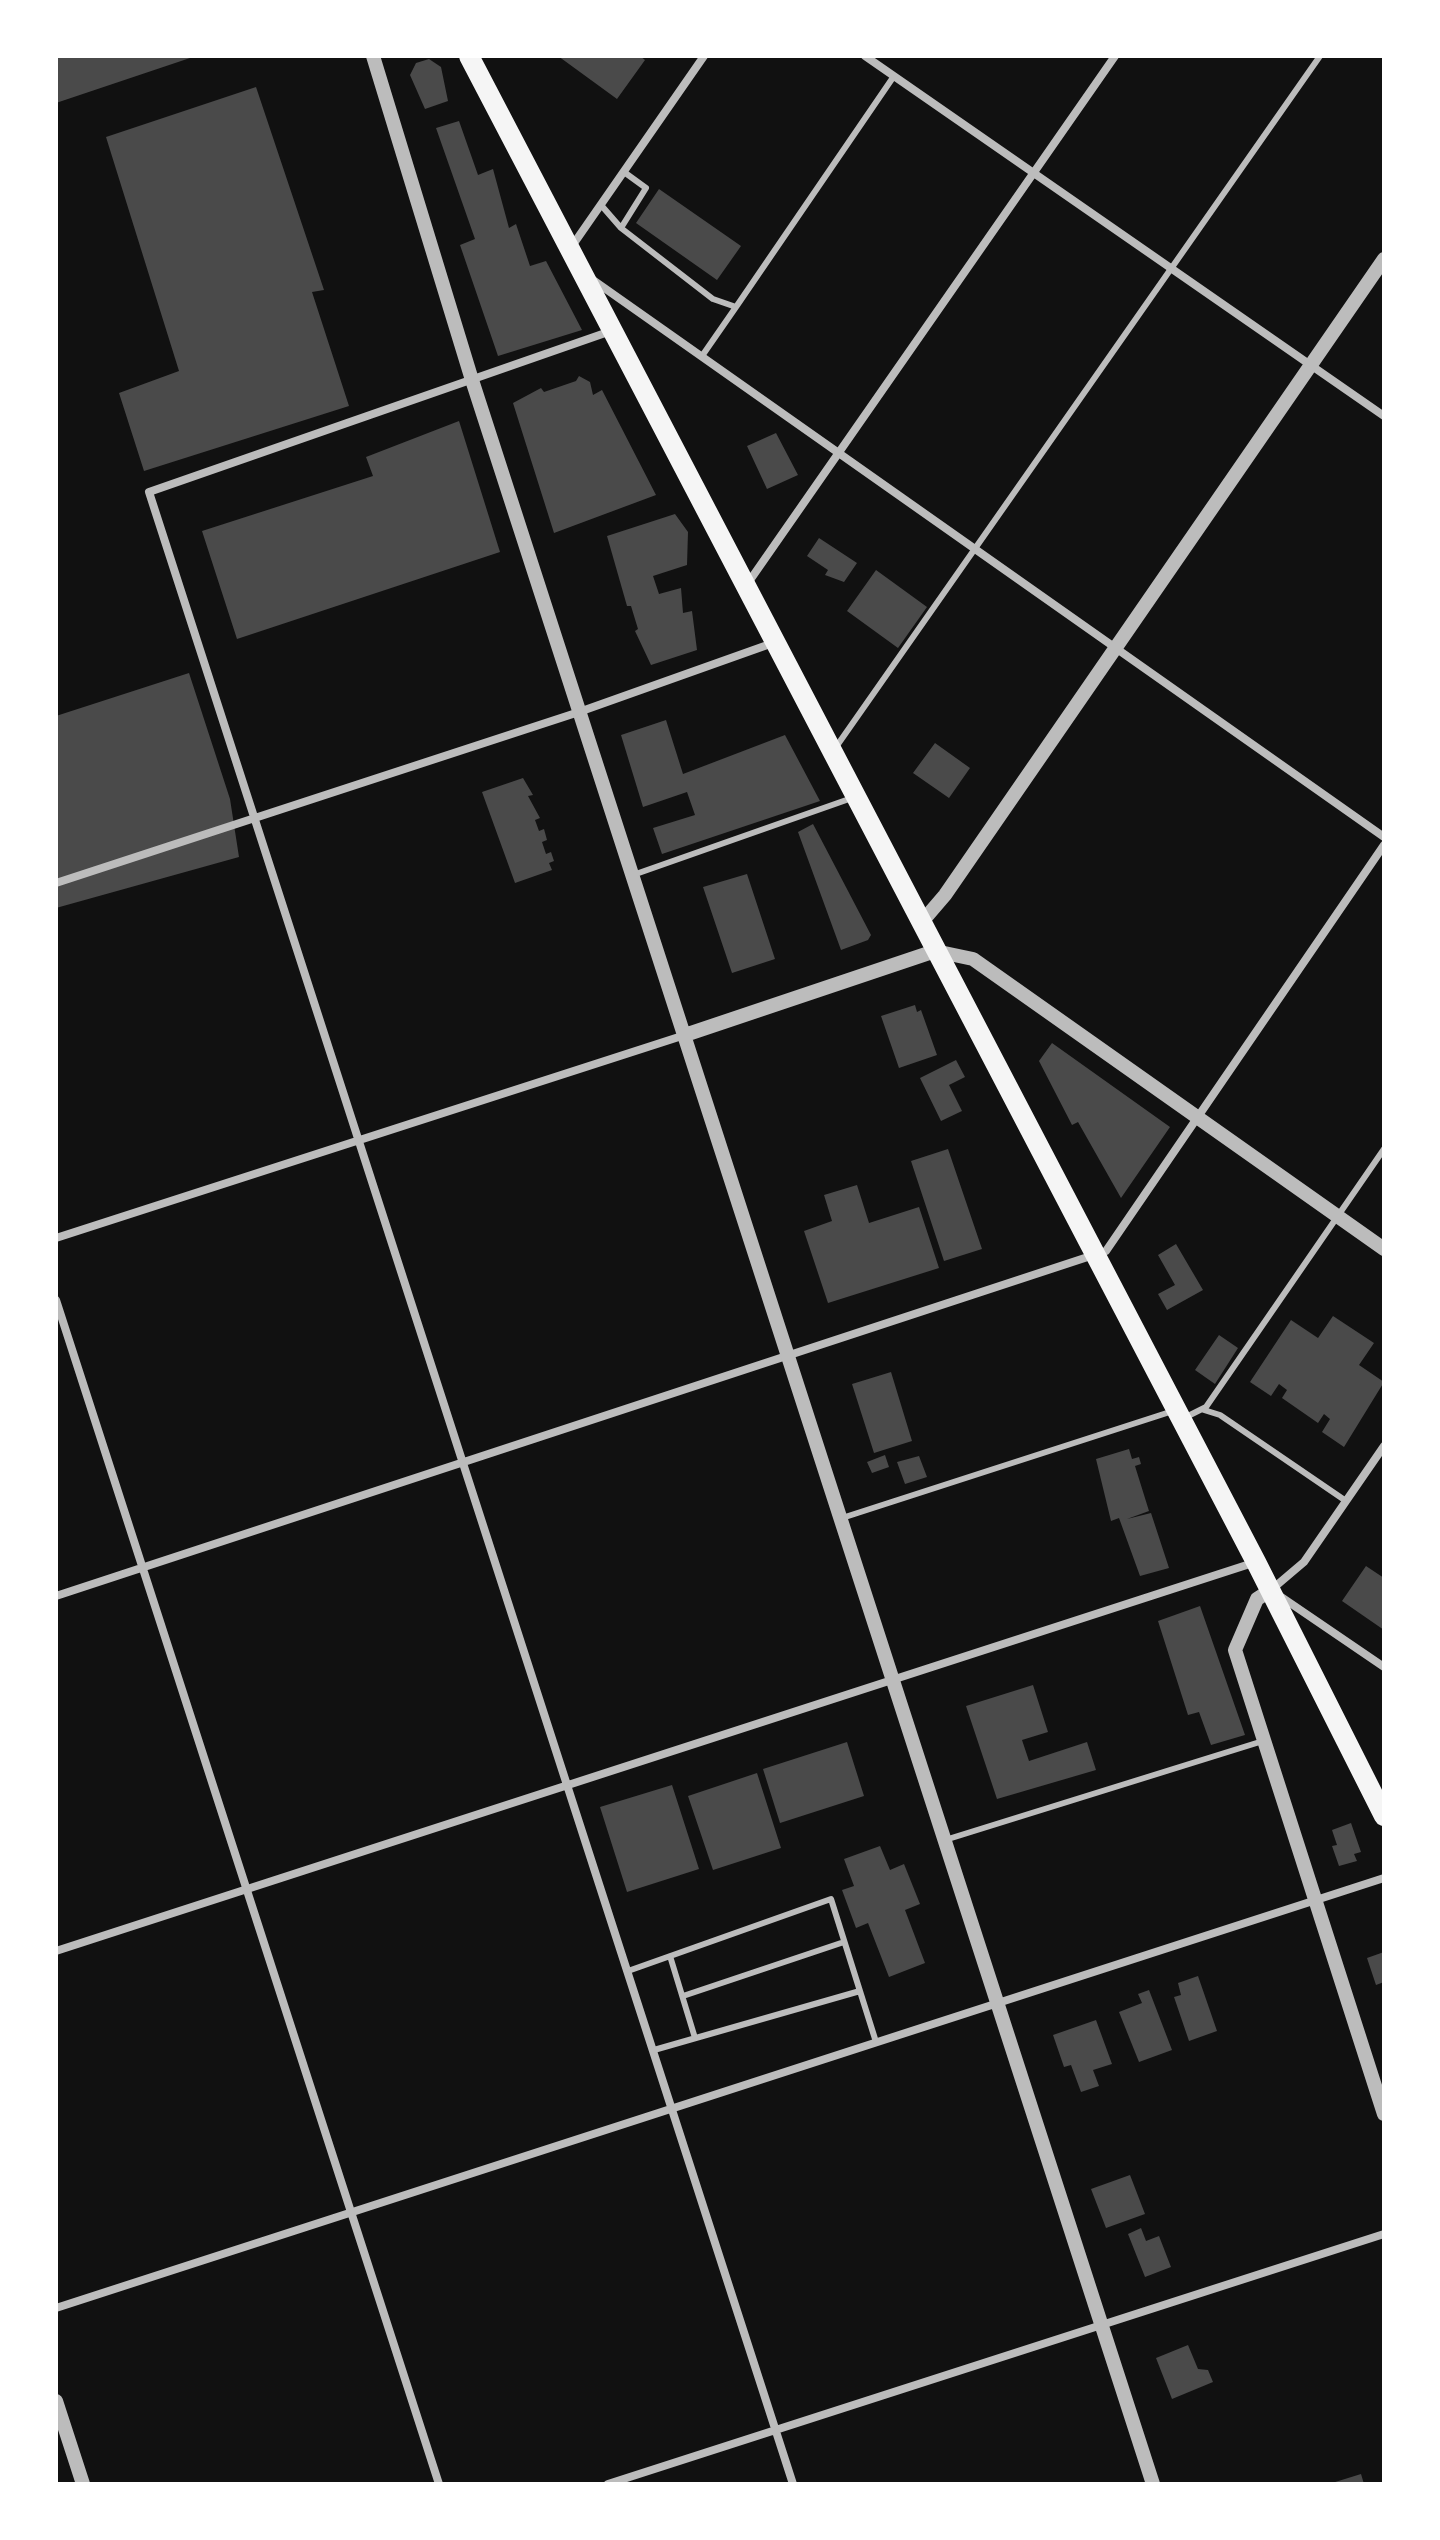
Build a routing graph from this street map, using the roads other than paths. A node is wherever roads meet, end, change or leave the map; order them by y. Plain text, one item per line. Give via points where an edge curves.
1 (373, 56) edge
2 (469, 56) edge
3 (704, 56) edge
4 (865, 56) edge
5 (1115, 56) edge
6 (1320, 56) edge
7 (894, 76) junction
8 (624, 172) junction
9 (1033, 173) junction
10 (601, 205) junction
11 (621, 228) junction
12 (570, 249) junction
13 (1384, 259) edge
14 (1173, 270) junction
15 (582, 272) junction
16 (736, 307) junction
17 (612, 331) junction
18 (702, 356) junction
19 (1310, 365) junction
20 (472, 380) junction
21 (1384, 416) edge
22 (839, 451) junction
23 (974, 548) junction
24 (745, 587) junction
25 (774, 643) junction
26 (1115, 646) junction
27 (579, 712) junction
28 (832, 753) junction
29 (855, 797) junction
30 (256, 816) junction
31 (1384, 837) edge
32 (1384, 845) edge
33 (633, 875) junction
34 (56, 883) edge
35 (921, 923) junction
36 (935, 951) junction
37 (685, 1035) junction
38 (1199, 1118) junction
39 (360, 1140) junction
40 (1384, 1149) edge
41 (1338, 1216) junction
42 (56, 1238) edge
43 (1384, 1249) edge
44 (1094, 1255) junction
45 (56, 1300) edge
46 (790, 1356) junction
47 (1204, 1410) junction
48 (1179, 1415) junction
49 (1384, 1446) edge
50 (465, 1463) junction
51 (1346, 1501) junction
52 (842, 1518) junction
53 (1256, 1562) junction
54 (142, 1568) junction
55 (1271, 1590) junction
56 (56, 1596) edge
57 (1384, 1667) edge
58 (894, 1679) junction
59 (1265, 1741) junction
60 (569, 1785) junction
61 (1384, 1816) edge
62 (945, 1840) junction
63 (1384, 1878) edge
64 (246, 1890) junction
65 (1317, 1900) junction
66 (844, 1942) junction
67 (56, 1951) edge
68 (670, 1956) junction
69 (628, 1971) junction
70 (860, 1991) junction
71 (683, 1996) junction
72 (998, 2003) junction
73 (695, 2038) junction
74 (876, 2042) junction
75 (654, 2050) junction
76 (672, 2107) junction
77 (1384, 2114) edge
78 (351, 2212) junction
79 (1384, 2234) edge
80 (56, 2308) edge
81 (1102, 2325) junction
82 (56, 2401) edge
83 (776, 2430) junction
84 (83, 2484) edge
85 (439, 2484) edge
86 (608, 2484) edge
87 (793, 2484) edge
88 (1153, 2484) edge

1 - 20 street
2 - 12 main road
3 - 8 street
4 - 7 street
5 - 9 street
6 - 14 lane
7 - 9 street
7 - 16 lane
8 - 10 street
8 - 11 lane via 646,188
9 - 14 street
9 - 22 street
10 - 11 lane
10 - 12 street
11 - 16 lane via 713,299
12 - 15 main road
13 - 19 street
14 - 19 street
14 - 23 lane
15 - 17 main road
15 - 18 street
16 - 18 lane
17 - 20 street
17 - 24 main road
18 - 22 street
19 - 21 street
19 - 26 street
20 - 27 street
20 - 30 street via 149,492
22 - 23 street
22 - 24 street
23 - 26 street
23 - 28 lane
24 - 25 main road
25 - 27 street
25 - 28 main road
26 - 31 street
26 - 35 street
27 - 30 street
27 - 33 street
28 - 29 main road
29 - 33 lane
29 - 35 main road
30 - 34 street
30 - 39 street
32 - 38 street
33 - 37 street
35 - 36 main road
36 - 37 street
36 - 38 street via 973,959
36 - 44 main road
37 - 39 street
37 - 46 street
38 - 41 street
38 - 44 street via 1106,1251
39 - 42 street
39 - 50 street
40 - 41 lane
41 - 43 street
41 - 47 lane
44 - 46 street
44 - 48 main road
45 - 54 street
46 - 50 street
46 - 52 street
47 - 48 lane
47 - 51 lane via 1220,1415
48 - 52 lane
48 - 53 main road
49 - 51 street
50 - 54 street
50 - 60 street
51 - 55 street via 1304,1562
52 - 58 street
53 - 55 main road
53 - 58 street
54 - 56 street
54 - 64 street
55 - 57 street
55 - 59 street via 1257,1599 1235,1650
55 - 61 main road
58 - 60 street
58 - 62 street
59 - 62 lane
59 - 65 street
60 - 64 street
60 - 69 street
62 - 72 street
63 - 65 street
64 - 67 street
64 - 78 street
65 - 72 street
65 - 77 street
66 - 68 lane via 831,1899
66 - 70 lane
66 - 71 lane
68 - 69 lane
68 - 71 lane
69 - 75 street
70 - 73 lane
70 - 74 lane
71 - 73 lane
72 - 74 street
72 - 81 street
73 - 75 lane
74 - 76 street
75 - 76 street
76 - 78 street
76 - 83 street
78 - 80 street
78 - 85 street
79 - 81 street
81 - 83 street
81 - 88 street
82 - 84 street
83 - 86 street
83 - 87 street

